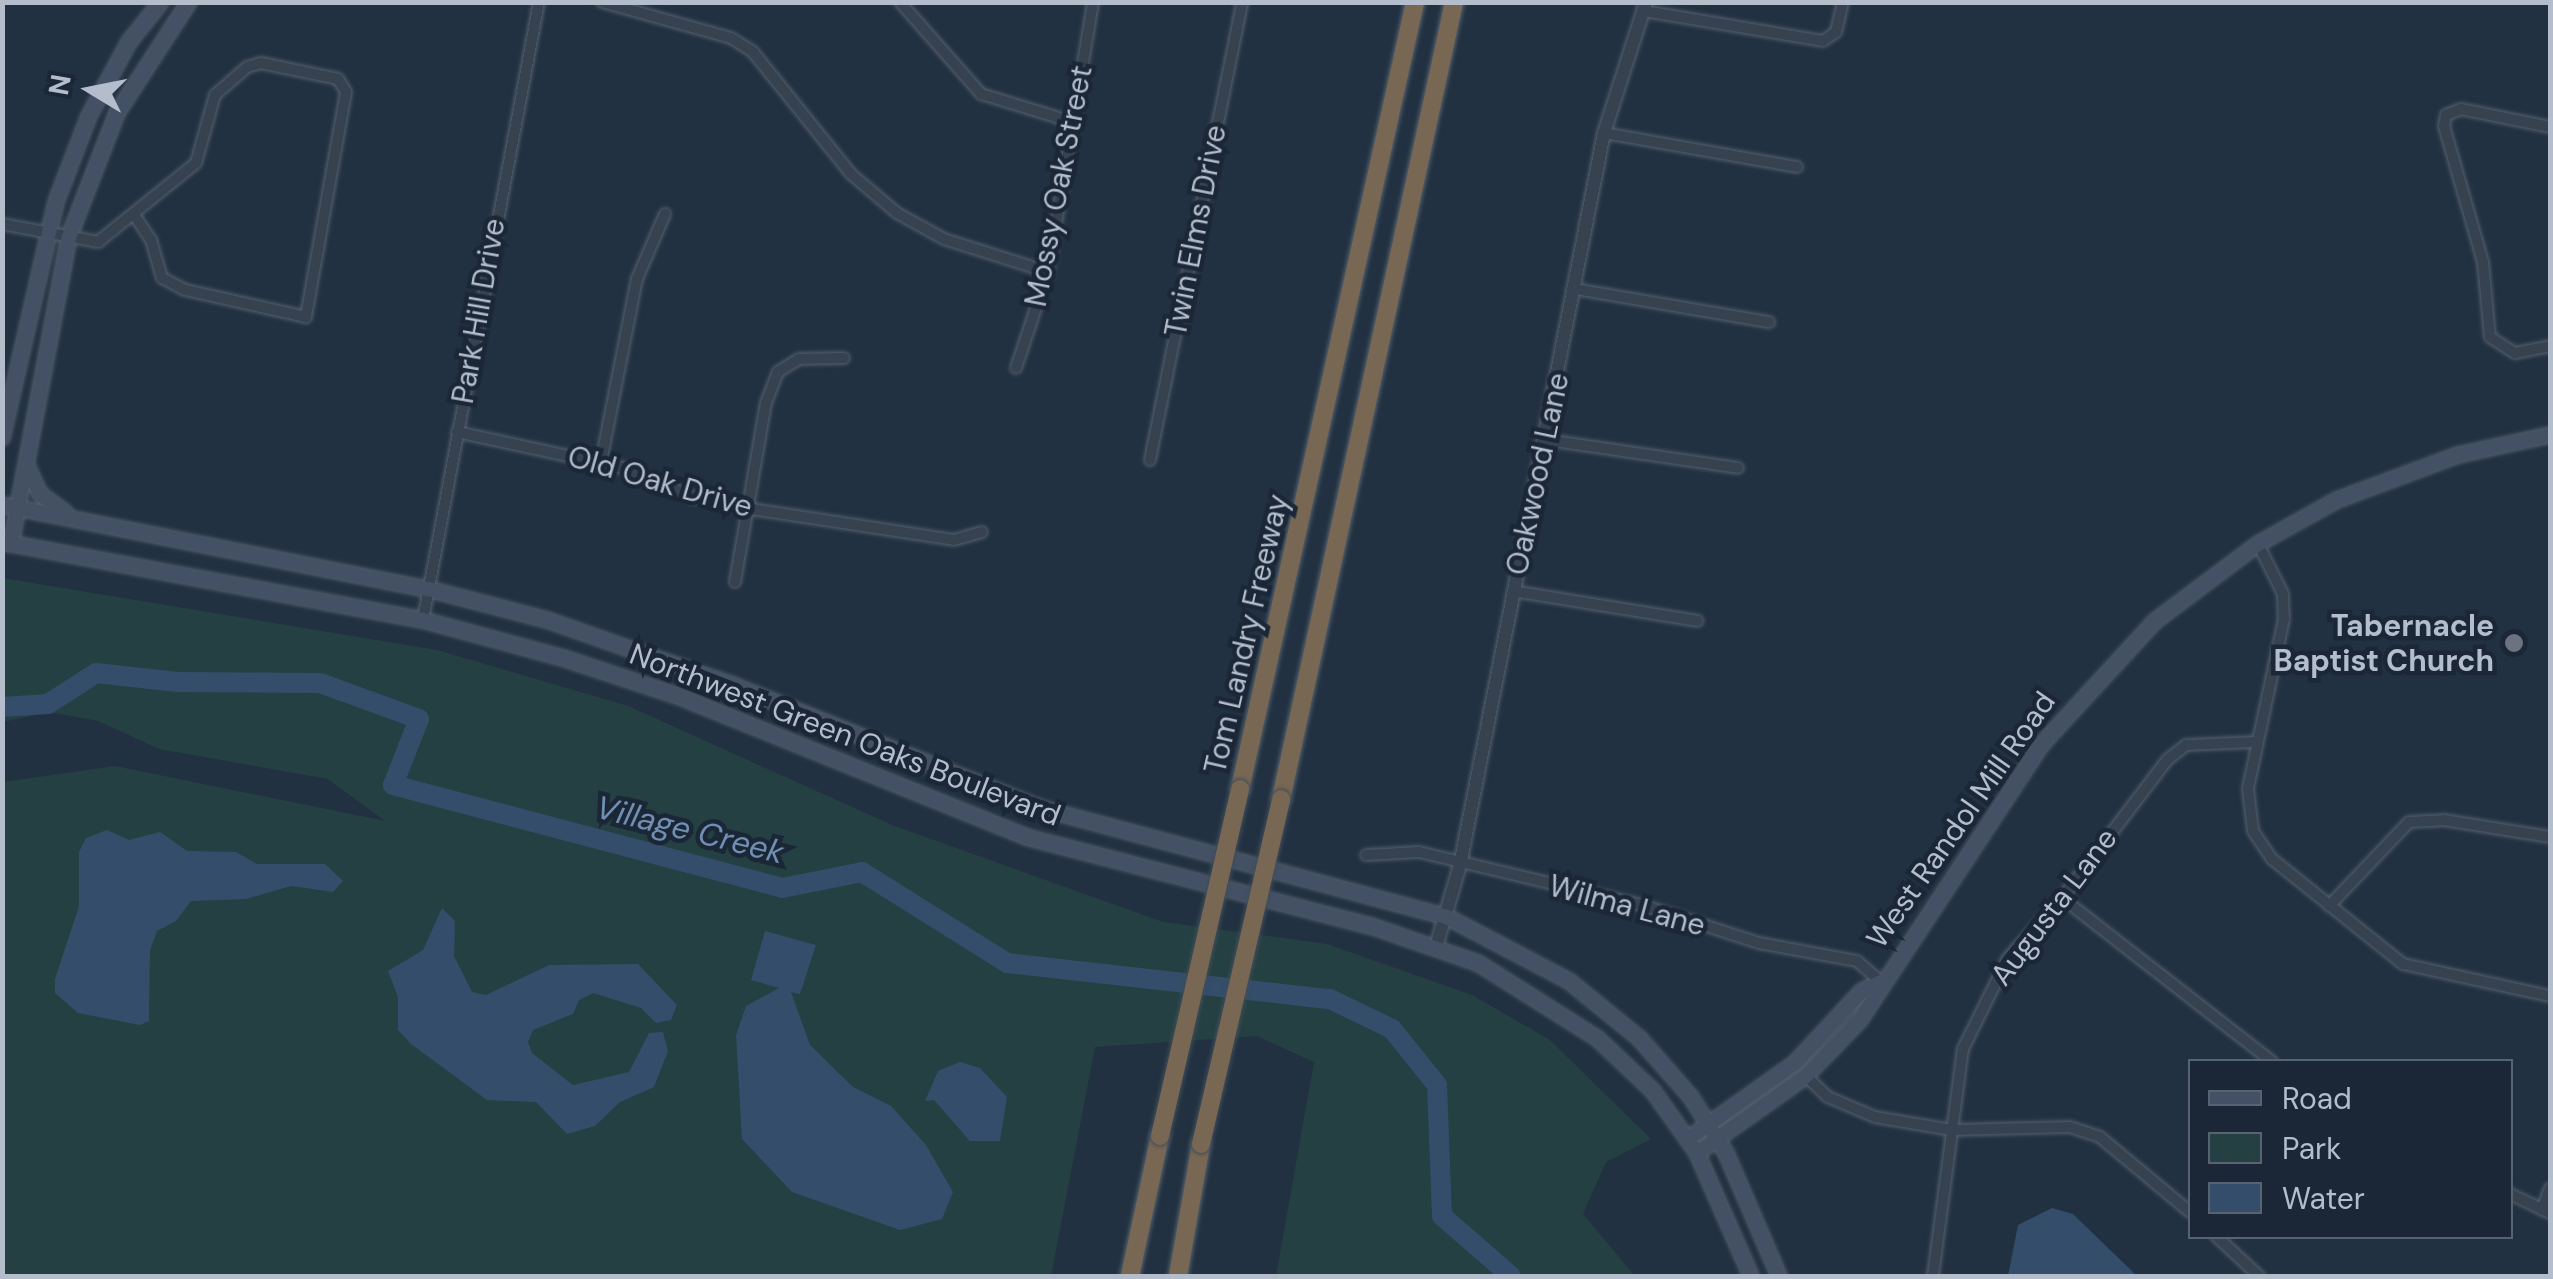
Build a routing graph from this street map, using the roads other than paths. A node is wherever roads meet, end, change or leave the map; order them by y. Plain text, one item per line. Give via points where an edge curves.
1 (162, 2) edge
2 (190, 2) edge
3 (539, 2) edge
4 (602, 2) edge
5 (900, 2) edge
6 (1093, 2) edge
7 (1242, 2) edge
8 (1415, 2) edge
9 (1454, 2) edge
10 (1843, 2) edge
11 (1645, 7) edge
12 (1076, 123) junction
13 (2550, 127) edge
14 (1604, 133) junction
15 (1797, 167) dead end
16 (665, 214) dead end
17 (134, 216) junction
18 (2, 224) edge
19 (46, 233) junction
20 (70, 237) junction
21 (1048, 272) junction
22 (1575, 290) junction
23 (1768, 322) dead end
24 (2550, 346) edge
25 (844, 358) dead end
26 (1016, 368) dead end
27 (457, 432) junction
28 (2550, 435) edge
29 (2, 438) edge
30 (1546, 440) junction
31 (1150, 460) dead end
32 (601, 462) junction
33 (26, 465) junction
34 (1738, 468) dead end
35 (10, 507) edge
36 (745, 508) junction
37 (80, 520) junction
38 (982, 532) dead end
39 (7, 543) edge
40 (2258, 544) junction
41 (735, 582) dead end
42 (428, 589) junction
43 (1513, 591) junction
44 (423, 620) junction
45 (1698, 622) dead end
46 (2256, 742) junction
47 (2550, 837) edge
48 (1366, 855) dead end
49 (1460, 865) junction
50 (2062, 898) junction
51 (2329, 906) junction
52 (1447, 917) junction
53 (1436, 947) junction
54 (1881, 982) junction
55 (2550, 996) edge
56 (2269, 1059) edge
57 (1806, 1076) junction
58 (1708, 1125) junction
59 (1952, 1130) junction
60 (1718, 1138) junction
61 (1688, 1139) junction
62 (1697, 1153) junction
63 (2550, 1188) edge
64 (2513, 1196) edge
65 (2188, 1210) edge
66 (2546, 1212) edge
67 (2219, 1239) edge
68 (1130, 1276) edge
69 (1178, 1276) edge
70 (1751, 1276) edge
71 (1779, 1276) edge
72 (1933, 1276) edge
73 (2259, 1276) edge

1 - 19 main road via 130,42 89,116
2 - 20 main road via 117,113
3 - 27 street, Park Hill Drive
4 - 21 street via 731,38 753,52 851,174 897,213 944,239
5 - 12 street via 980,94
6 - 12 street, Mossy Oak Street
7 - 31 street, Twin Elms Drive
8 - 68 highway, Tom Landry Freeway, bridge
9 - 69 highway, bridge via 1201,1144
10 - 11 street via 1830,38 1814,41
11 - 14 street, Oakwood Lane
12 - 21 street, Mossy Oak Street
13 - 24 street via 2461,109 2446,115 2444,126 2483,262 2490,337 2515,353
14 - 15 street
14 - 22 street, Oakwood Lane
16 - 32 street via 637,280
17 - 17 street via 151,240 162,278 185,290 306,316 346,92 338,79 262,63 247,67 215,94 196,164
17 - 20 street via 98,242
18 - 19 street
19 - 20 street
19 - 29 main road
20 - 33 main road
21 - 26 street, Mossy Oak Street
22 - 23 street
22 - 30 street, Oakwood Lane
25 - 36 street via 799,359 778,372
27 - 32 street, Old Oak Drive
27 - 42 street, Park Hill Drive
28 - 40 main road, West Randol Mill Road via 2387,478
30 - 34 street
30 - 43 street, Oakwood Lane
32 - 36 street, Old Oak Drive via 692,497
33 - 35 main road
33 - 37 main road via 40,494
35 - 37 main road, Northwest Green Oaks Boulevard
35 - 39 main road
36 - 38 street, Old Oak Drive via 954,540
36 - 41 street
37 - 42 main road, Northwest Green Oaks Boulevard
39 - 44 main road, Northwest Green Oaks Boulevard
40 - 46 street via 2283,594 2284,619
40 - 54 main road, West Randol Mill Road via 2154,622 2099,676 2042,744
42 - 44 street, Park Hill Drive
42 - 52 main road, Northwest Green Oaks Boulevard via 641,651 1040,808
43 - 45 street
43 - 49 street, Oakwood Lane
44 - 53 main road, Northwest Green Oaks Boulevard via 675,696 1026,837
46 - 50 street, Augusta Lane via 2186,745 2167,760
46 - 51 street via 2248,789 2253,831 2272,858
47 - 51 street via 2444,820 2408,822
48 - 49 street, Wilma Lane via 1419,852
49 - 52 street, Oakwood Lane
49 - 54 street, Wilma Lane via 1642,905 1759,943 1856,961
50 - 56 street
50 - 59 street, Augusta Lane via 2008,958 1976,1016 1962,1049
51 - 55 street via 2416,971
52 - 53 street, Oakwood Lane
52 - 58 main road, Northwest Green Oaks Boulevard via 1598,999 1678,1082
53 - 61 main road, Northwest Green Oaks Boulevard via 1478,963 1598,1038 1653,1091
54 - 57 main road, West Randol Mill Road via 1860,1020
54 - 58 main road, West Randol Mill Road via 1862,991 1787,1069
57 - 59 street via 1849,1109
57 - 60 main road, West Randol Mill Road
58 - 60 main road, Northwest Green Oaks Boulevard
58 - 61 main road, West Randol Mill Road
59 - 65 street via 2070,1127 2100,1137
59 - 72 street, Augusta Lane
60 - 62 main road, West Randol Mill Road
60 - 71 main road, Northwest Green Oaks Boulevard via 1750,1198
61 - 62 main road, Northwest Green Oaks Boulevard
62 - 70 main road, Northwest Green Oaks Boulevard
63 - 66 street
64 - 66 street
67 - 73 street

